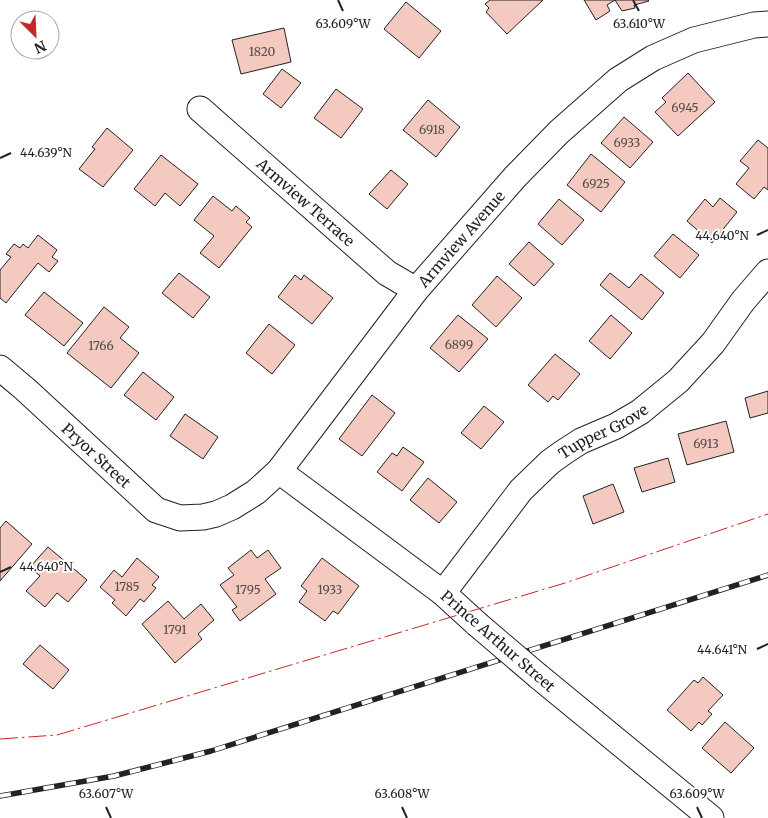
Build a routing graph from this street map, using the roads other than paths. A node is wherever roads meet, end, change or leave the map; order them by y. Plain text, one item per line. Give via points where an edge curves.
1 (768, 24) edge
2 (200, 109) dead end
3 (768, 272) edge
4 (416, 290) junction
5 (0, 368) edge
6 (280, 471) junction
7 (203, 517) joint
8 (443, 593) junction
9 (711, 818) edge

1 - 4 street, Armview Avenue via 694,40 653,58 618,80 559,132 515,177
2 - 4 street, Armview Terrace via 387,273
3 - 8 street, Tupper Grove via 713,343 678,381 640,412 581,441 534,476
4 - 6 street, Armview Avenue
5 - 7 street, Pryor Street via 156,510 180,518
6 - 7 street, Armview Avenue via 232,507
6 - 8 street, Prince Arthur Street
8 - 9 street, Prince Arthur Street, bridge

